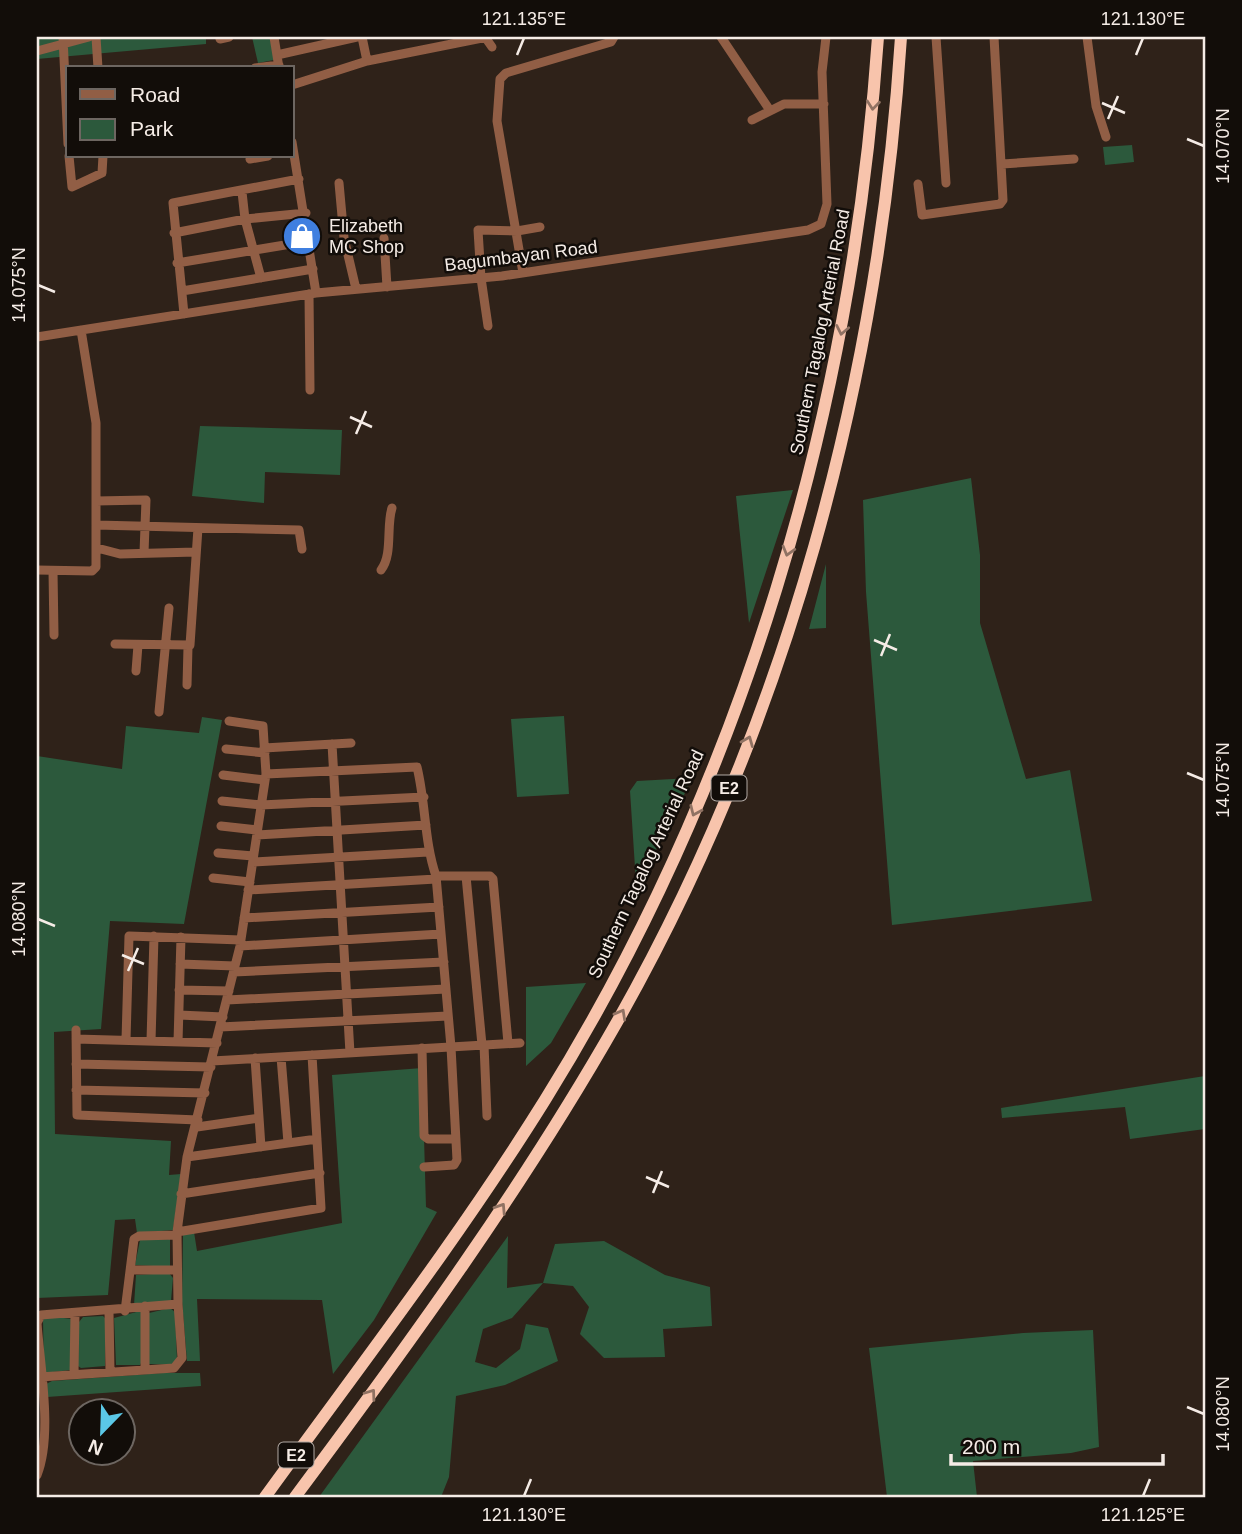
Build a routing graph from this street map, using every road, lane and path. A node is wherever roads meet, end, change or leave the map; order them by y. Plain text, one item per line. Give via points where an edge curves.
1 (89, 37) edge
2 (96, 37) edge
3 (274, 37) edge
4 (360, 37) edge
5 (486, 37) edge
6 (614, 37) edge
7 (721, 37) edge
8 (826, 37) edge
9 (878, 37) edge
10 (901, 37) edge
11 (936, 37) edge
12 (994, 37) edge
13 (1087, 37) edge
14 (63, 40) edge
15 (492, 47) dead end
16 (37, 51) edge
17 (367, 61) junction
18 (278, 63) edge
19 (98, 66) edge
20 (294, 84) edge
21 (66, 102) edge
22 (824, 104) junction
23 (769, 109) junction
24 (752, 120) dead end
25 (1106, 137) dead end
26 (294, 153) edge
27 (69, 158) edge
28 (103, 158) edge
29 (256, 158) edge
30 (250, 159) dead end
31 (1074, 159) dead end
32 (1002, 164) junction
33 (299, 179) junction
34 (339, 183) dead end
35 (946, 183) dead end
36 (918, 184) dead end
37 (242, 192) junction
38 (306, 213) junction
39 (245, 219) junction
40 (540, 227) dead end
41 (517, 231) junction
42 (174, 233) junction
43 (384, 237) dead end
44 (309, 241) junction
45 (254, 250) junction
46 (177, 263) junction
47 (313, 269) junction
48 (523, 273) junction
49 (261, 278) junction
50 (481, 278) junction
51 (387, 287) junction
52 (356, 289) junction
53 (182, 291) junction
54 (313, 293) junction
55 (184, 314) junction
56 (488, 326) dead end
57 (81, 330) junction
58 (37, 337) edge
59 (310, 390) dead end
60 (96, 502) junction
61 (392, 508) dead end
62 (96, 525) junction
63 (145, 526) junction
64 (198, 528) junction
65 (97, 548) junction
66 (302, 548) dead end
67 (196, 552) junction
68 (144, 553) junction
69 (37, 570) edge
70 (381, 570) dead end
71 (53, 571) junction
72 (169, 608) dead end
73 (54, 635) dead end
74 (115, 643) dead end
75 (138, 645) junction
76 (163, 646) junction
77 (188, 647) junction
78 (136, 671) dead end
79 (187, 685) dead end
80 (159, 712) dead end
81 (229, 721) dead end
82 (351, 743) dead end
83 (332, 744) junction
84 (226, 748) dead end
85 (264, 750) junction
86 (333, 771) junction
87 (223, 775) dead end
88 (266, 777) junction
89 (424, 797) junction
90 (222, 801) dead end
91 (335, 802) junction
92 (261, 805) junction
93 (426, 825) junction
94 (221, 826) dead end
95 (337, 830) junction
96 (257, 832) junction
97 (428, 852) junction
98 (218, 853) dead end
99 (338, 857) junction
100 (253, 859) junction
101 (466, 876) junction
102 (213, 878) dead end
103 (436, 878) junction
104 (340, 885) junction
105 (249, 886) junction
106 (439, 907) junction
107 (341, 912) junction
108 (244, 918) junction
109 (441, 934) junction
110 (154, 936) junction
111 (181, 937) junction
112 (343, 940) junction
113 (240, 943) junction
114 (444, 962) junction
115 (180, 964) junction
116 (345, 967) junction
117 (234, 969) junction
118 (446, 989) junction
119 (179, 990) junction
120 (346, 994) junction
121 (228, 995) junction
122 (178, 1015) junction
123 (449, 1016) junction
124 (223, 1017) junction
125 (348, 1021) junction
126 (220, 1027) junction
127 (126, 1040) junction
128 (151, 1041) junction
129 (178, 1041) junction
130 (217, 1042) junction
131 (520, 1042) dead end
132 (508, 1043) junction
133 (483, 1045) junction
134 (451, 1047) junction
135 (422, 1048) junction
136 (350, 1053) junction
137 (312, 1055) junction
138 (281, 1057) junction
139 (255, 1058) junction
140 (76, 1064) junction
141 (212, 1064) junction
142 (76, 1090) junction
143 (205, 1093) junction
144 (487, 1116) dead end
145 (259, 1118) junction
146 (198, 1123) junction
147 (317, 1139) junction
148 (456, 1139) junction
149 (288, 1143) junction
150 (261, 1147) junction
151 (187, 1157) junction
152 (424, 1167) dead end
153 (320, 1173) junction
154 (181, 1194) junction
155 (177, 1233) junction
156 (131, 1270) junction
157 (177, 1270) junction
158 (178, 1304) junction
159 (145, 1306) junction
160 (125, 1311) junction
161 (109, 1312) junction
162 (75, 1313) junction
163 (145, 1369) junction
164 (110, 1371) junction
165 (74, 1374) junction
166 (40, 1377) junction
167 (327, 1412) junction
168 (331, 1449) junction
169 (37, 1475) edge
170 (258, 1497) edge
171 (265, 1497) edge
172 (295, 1497) edge
173 (302, 1497) edge

1 - 14 street
2 - 19 street
3 - 18 street
4 - 17 street
4 - 18 street
5 - 15 street
5 - 17 street
6 - 41 street via 611,42 506,73 500,79 497,121
7 - 23 street
8 - 22 street, Bagumbayan Road
9 -> 167 highway, Southern Tagalog Arterial Road / E2 via 864,196 830,395 779,584 696,808 643,920 545,1099 413,1296
168 -> 10 highway, E2 via 431,1311 566,1106 661,939 722,805 800,596 847,418 887,202
11 - 35 street
12 - 32 street
13 - 25 street via 1096,106
14 - 16 street
14 - 21 street
17 - 20 street
22 - 23 street via 784,104
22 - 48 street, Bagumbayan Road via 827,204 821,223 808,230
23 - 24 street
26 - 33 street
27 - 28 street via 72,187 103,173
29 - 30 street
31 - 32 street
32 - 36 street via 1000,204 922,215
33 - 37 street
33 - 38 street
34 - 52 street via 344,238
37 - 39 street
37 - 42 street via 173,203
38 - 39 street
38 - 44 street
39 - 42 street
39 - 45 street
40 - 41 street
41 - 48 street
41 - 50 street via 478,230
42 - 46 street
43 - 51 street
44 - 45 street
44 - 47 street
45 - 46 street
45 - 49 street
46 - 53 street
47 - 49 street
47 - 54 street
48 - 50 street, Bagumbayan Road
49 - 53 street
50 - 51 street, Bagumbayan Road
50 - 56 street
51 - 52 street, Bagumbayan Road
52 - 54 street, Bagumbayan Road
53 - 55 street
54 - 55 street, Bagumbayan Road
54 - 59 street
55 - 57 street, Bagumbayan Road
57 - 58 street, Bagumbayan Road
57 - 60 street via 96,423
60 - 62 street
60 - 63 street via 146,500
61 - 70 street via 387,563
62 - 63 street
62 - 65 street
63 - 64 street
63 - 68 street
64 - 66 street via 299,530
64 - 67 street
65 - 68 street via 120,554
65 - 71 street via 92,571
67 - 68 street
67 - 77 street
69 - 71 street
71 - 73 street
72 - 76 street
74 - 75 street
75 - 76 street
75 - 78 street
76 - 77 street
76 - 80 street
77 - 79 street
81 - 85 street via 263,726
82 - 83 street
83 - 85 street
83 - 86 street
84 - 85 street
85 - 88 street
86 - 88 street
86 - 89 street via 417,767
86 - 91 street
87 - 88 street
88 - 92 street
89 - 91 street
89 - 93 street
90 - 92 street
91 - 92 street
91 - 95 street
92 - 96 street
93 - 95 street
93 - 97 street
94 - 96 street
95 - 96 street
95 - 99 street
96 - 100 street
97 - 99 street
97 - 103 street
98 - 100 street
99 - 100 street
99 - 104 street
100 - 105 street
101 - 103 street
101 - 132 street via 493,879
101 - 133 street
102 - 105 street
103 - 104 street
103 - 106 street
104 - 105 street
104 - 107 street
105 - 108 street
106 - 107 street
106 - 109 street
107 - 108 street
107 - 112 street
108 - 113 street
109 - 112 street
109 - 114 street
110 - 111 street
110 - 127 street via 132,934 128,938
110 - 128 street
111 - 113 street
111 - 115 street
112 - 113 street
112 - 116 street
113 - 117 street
114 - 116 street
114 - 118 street
115 - 117 street
115 - 119 street
116 - 117 street
116 - 120 street
117 - 121 street
118 - 120 street
118 - 123 street
119 - 121 street
119 - 122 street
120 - 121 street
120 - 125 street
121 - 124 street
122 - 124 street
122 - 129 street
123 - 125 street
123 - 134 street
124 - 126 street
125 - 126 street
125 - 136 street
126 - 130 street
127 - 128 street
127 - 140 street via 76,1034
128 - 129 street
129 - 130 street
130 - 141 street
131 - 132 street
132 - 133 street
133 - 134 street
133 - 144 street
134 - 135 street
134 - 148 street
135 - 136 street
135 - 148 street via 424,1136
136 - 137 street
137 - 138 street
137 - 147 street
138 - 139 street
138 - 149 street
139 - 141 street
139 - 145 street
140 - 141 street
140 - 142 street
141 - 143 street
142 - 143 street
142 - 146 street via 79,1116
143 - 146 street
145 - 146 street
145 - 150 street
146 - 151 street
147 - 149 street
147 - 153 street
148 - 152 street via 454,1165
149 - 150 street
150 - 151 street
151 - 154 street
153 - 154 street
153 - 155 street via 323,1204 318,1210
154 - 155 street
155 - 156 street via 135,1237
155 - 157 street
156 - 157 street
156 - 160 street
157 - 158 street
158 - 159 street
158 - 163 street via 180,1364
159 - 160 street
159 - 163 street
160 - 161 street
161 - 162 street
161 - 164 street
162 - 165 street
162 - 166 street via 49,1313 38,1319
163 - 164 street
164 - 165 street
165 - 166 street
166 - 169 street via 43,1417
167 - 170 highway
167 - 171 highway, Southern Tagalog Arterial Road / E2
168 - 172 highway, E2
168 - 173 highway

